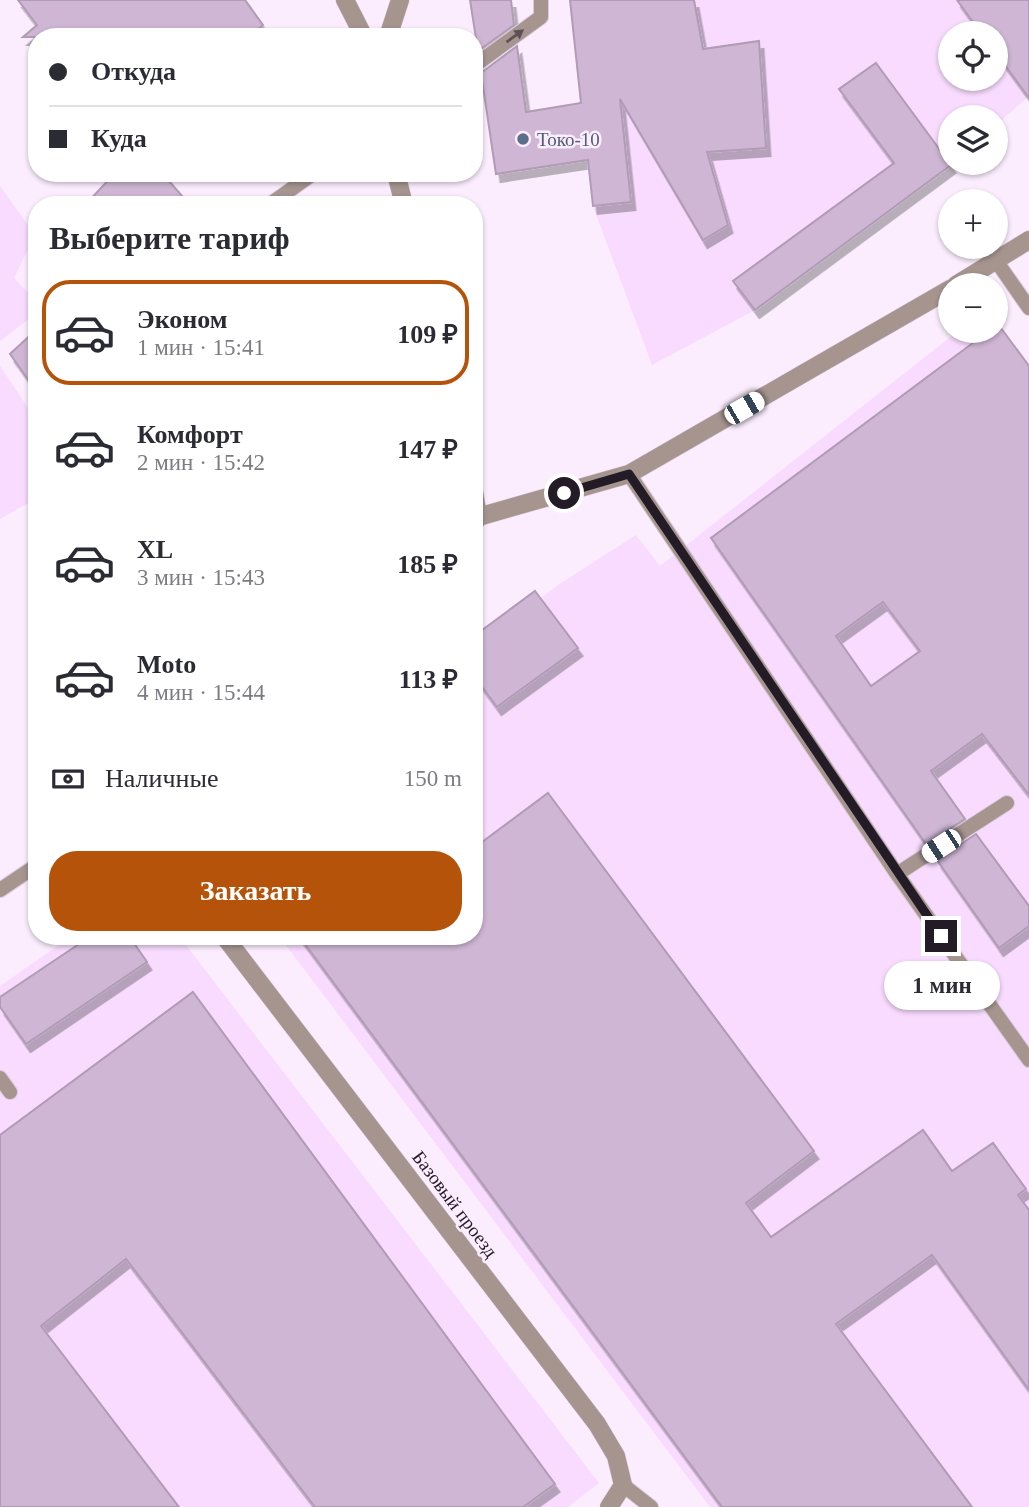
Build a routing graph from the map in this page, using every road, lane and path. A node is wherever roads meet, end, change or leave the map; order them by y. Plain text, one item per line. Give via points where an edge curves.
1 (345, 0) edge
2 (400, 0) edge
3 (541, 0) edge
4 (359, 28) edge
5 (391, 28) edge
6 (483, 60) edge
7 (301, 182) edge
8 (282, 196) edge
9 (1029, 240) edge
10 (997, 262) junction
11 (977, 273) edge
12 (938, 296) edge
13 (1029, 308) edge
14 (629, 474) junction
15 (483, 518) edge
16 (1007, 803) dead end
17 (28, 871) edge
18 (897, 874) junction
19 (0, 890) edge
20 (230, 945) edge
21 (1029, 1060) edge
22 (0, 1078) edge
23 (9, 1092) dead end
24 (623, 1485) junction
25 (609, 1507) edge
26 (651, 1507) edge

1 - 4 street
2 - 5 street
6 -> 3 lane via 541,18
7 - 8 lane
9 - 10 street
10 - 11 street
10 - 13 lane
12 - 14 street
14 - 15 street
14 - 18 lane
16 - 18 lane
17 - 19 lane
18 - 21 lane
20 - 24 street, Базовый проезд via 597,1424 616,1456
22 - 23 lane
24 - 25 street
24 - 26 lane

